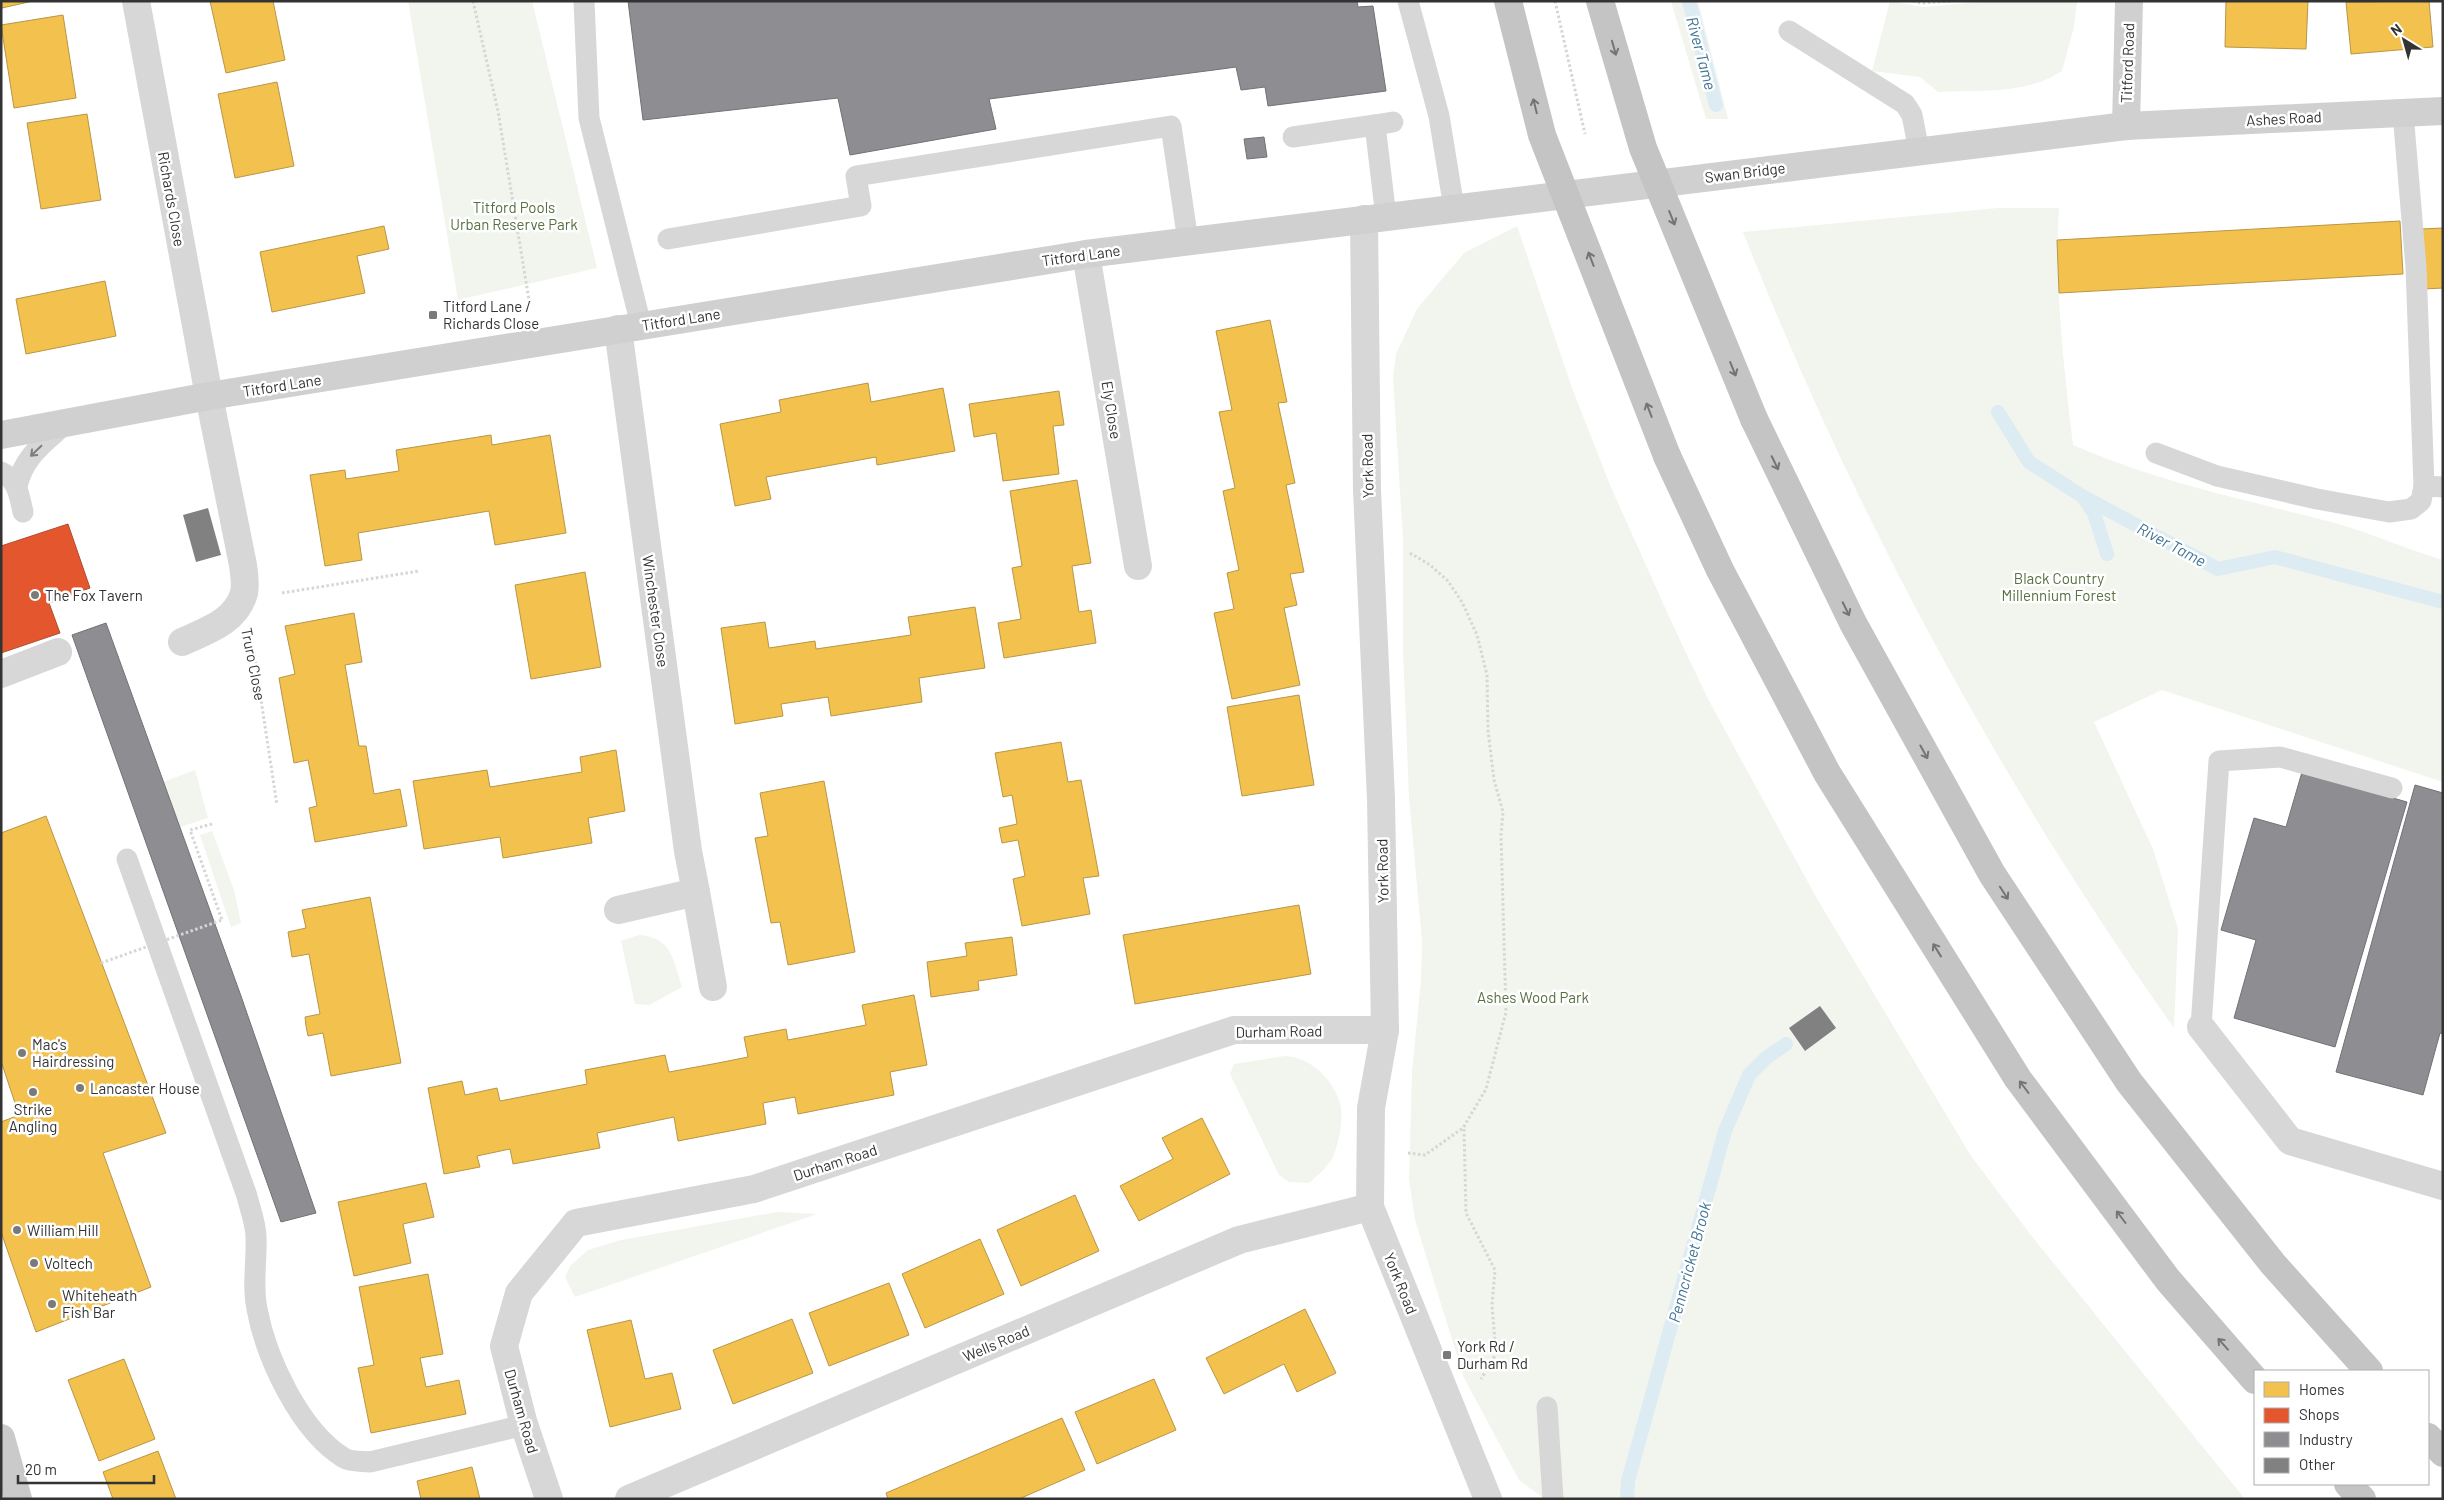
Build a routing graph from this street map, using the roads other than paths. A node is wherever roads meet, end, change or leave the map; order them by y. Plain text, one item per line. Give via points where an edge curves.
1 (136, 1) edge
2 (584, 1) edge
3 (1408, 1) edge
4 (1508, 1) edge
5 (1600, 1) edge
6 (2129, 1) edge
7 (1789, 31) dead end
8 (2443, 111) edge
9 (2403, 113) junction
10 (2126, 126) junction
11 (1293, 138) dead end
12 (1919, 151) junction
13 (1454, 208) junction
14 (1375, 218) junction
15 (668, 239) dead end
16 (1188, 241) junction
17 (1086, 254) junction
18 (630, 327) junction
19 (209, 396) junction
20 (66, 423) junction
21 (1, 435) edge
22 (2156, 453) dead end
23 (9, 479) edge
24 (2433, 486) edge
25 (23, 512) dead end
26 (1138, 566) dead end
27 (182, 642) dead end
28 (58, 652) dead end
29 (1, 674) edge
30 (2392, 788) dead end
31 (127, 859) dead end
32 (696, 892) junction
33 (618, 910) dead end
34 (713, 987) dead end
35 (2201, 1026) joint
36 (1385, 1030) junction
37 (2443, 1186) edge
38 (1370, 1207) junction
39 (2368, 1370) edge
40 (2254, 1379) edge
41 (1548, 1408) dead end
42 (524, 1425) junction
43 (1, 1438) edge
44 (2429, 1438) edge
45 (2443, 1453) edge
46 (2349, 1485) edge
47 (18, 1499) edge
48 (549, 1499) edge
49 (629, 1499) edge
50 (1488, 1499) edge
51 (1553, 1499) edge
52 (2362, 1499) edge

1 - 19 street, Richards Close
2 - 18 lane via 590,118
3 - 13 lane via 1439,116
40 -> 4 highway, bridge via 2168,1280 2012,1070 1826,773 1720,570 1667,456 1542,135
5 -> 39 highway, bridge via 1643,148 1754,419 1853,624 1997,882 2129,1082 2273,1264
6 - 10 street, Titford Road
7 - 12 lane via 1905,104 1912,115
8 - 9 street, Ashes Road
9 - 10 street, Ashes Road
9 - 24 lane
10 - 12 street, Swan Bridge
11 - 14 lane via 1384,123
12 - 13 street, Swan Bridge
13 - 14 street, Swan Bridge
14 - 16 street, Titford Lane
14 - 36 street, York Road via 1367,490 1380,799
15 - 16 lane via 861,206 856,176 1171,126
16 - 17 street, Titford Lane
17 - 18 street, Titford Lane
17 - 26 street, Ely Close
18 - 19 street, Titford Lane
18 - 32 street, Winchester Close via 688,851
19 - 20 street, Titford Lane
19 - 27 street, Truro Close via 243,565 245,591 236,611 218,626
20 - 21 street, Titford Lane
20 -> 23 lane
22 - 24 lane via 2217,476 2389,512 2411,509
23 - 25 lane
28 - 29 street
30 - 35 lane via 2280,757 2219,761
31 - 42 lane via 248,1196 256,1236 253,1273 257,1310 275,1365 296,1406 318,1435 345,1459 370,1462
32 - 33 street
32 - 34 street, Winchester Close
35 - 37 street via 2290,1141
36 - 38 street, York Road via 1371,1108
36 - 42 street, Durham Road via 1234,1030 754,1190 576,1223 519,1293 504,1346
38 - 49 street, Wells Road via 1238,1240
38 - 50 street, York Road
41 - 51 lane
42 - 48 street, Durham Road
43 - 47 main road
44 - 45 highway
46 - 52 highway

